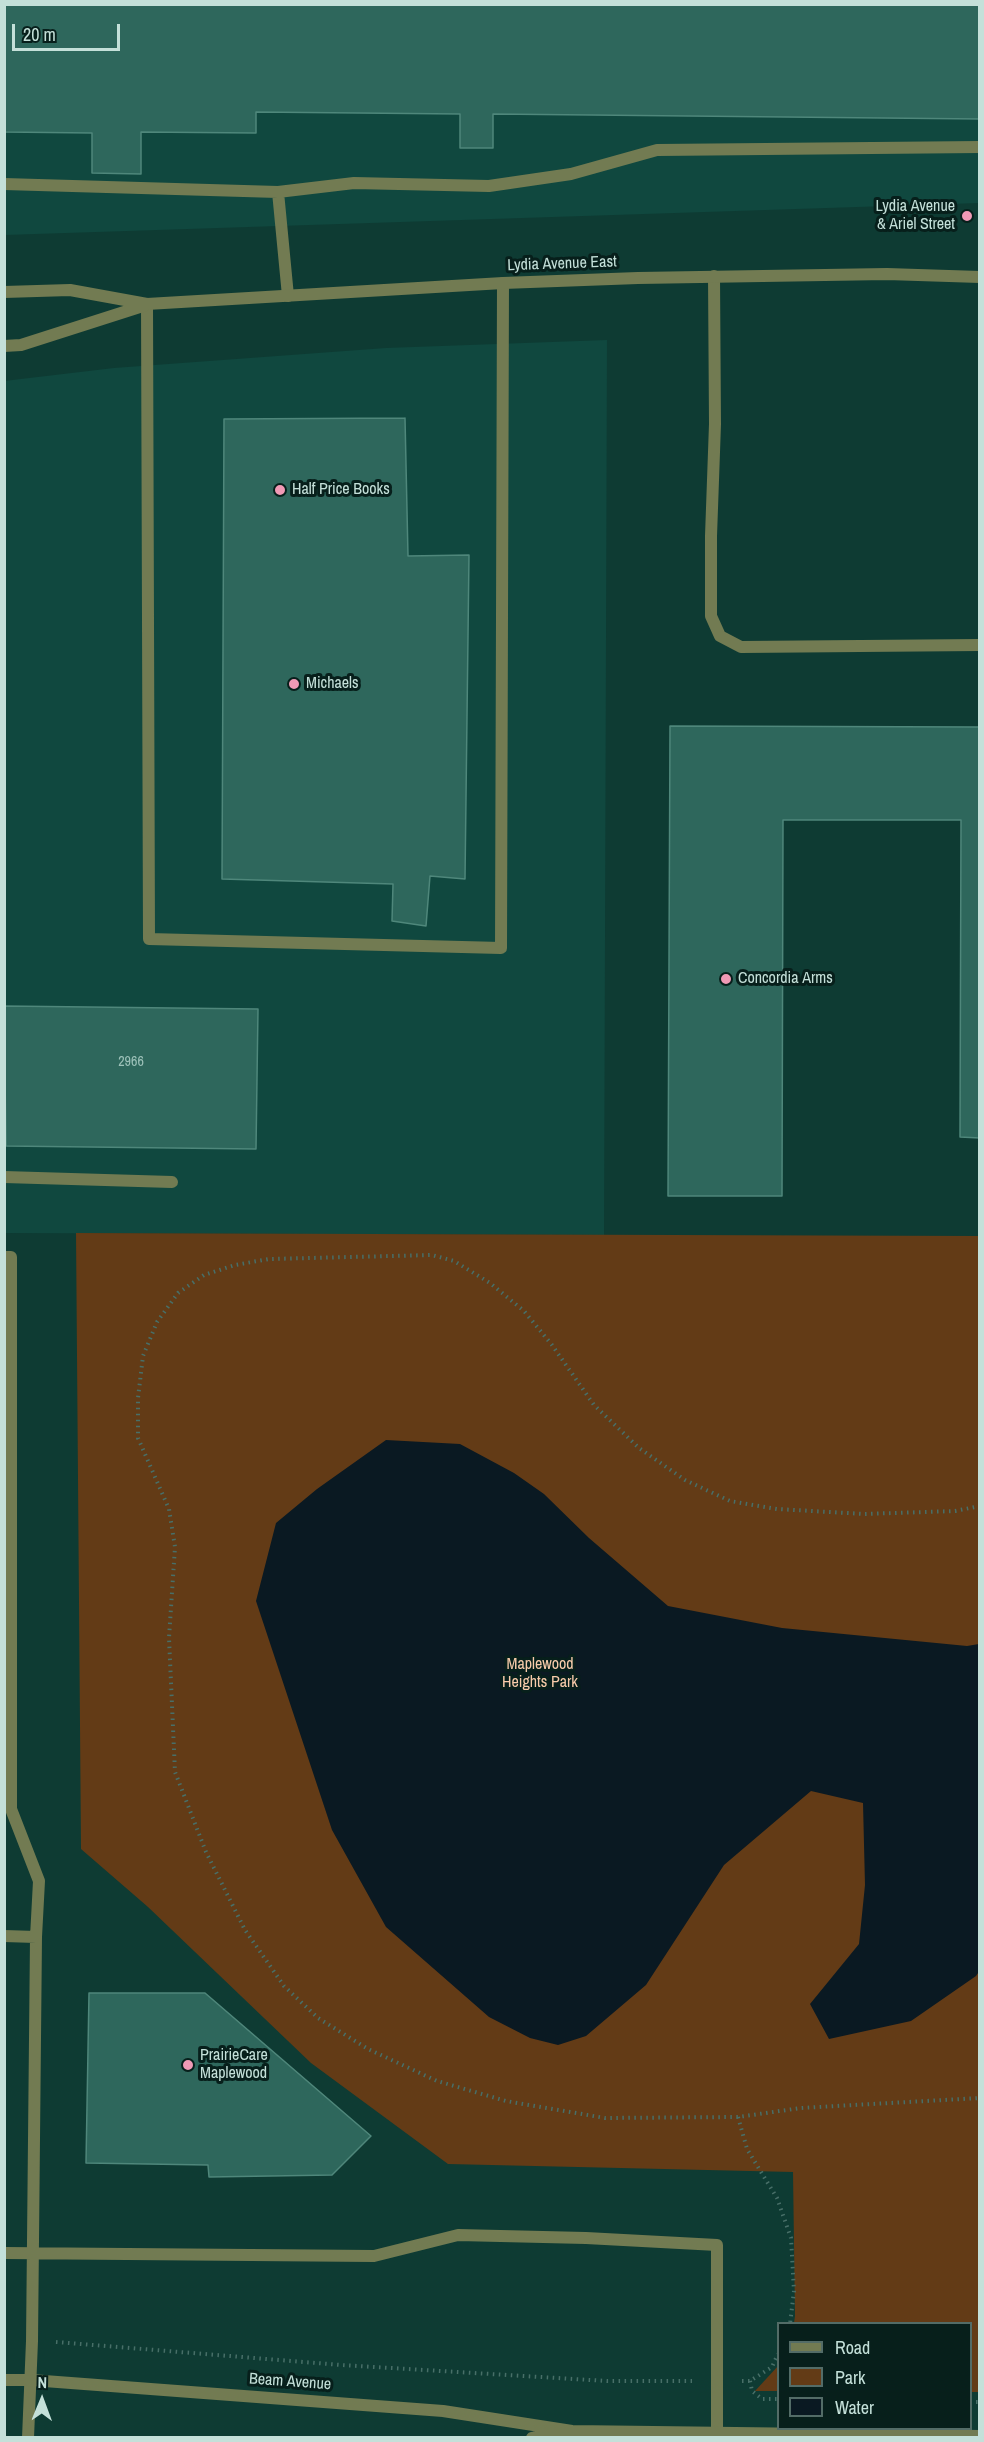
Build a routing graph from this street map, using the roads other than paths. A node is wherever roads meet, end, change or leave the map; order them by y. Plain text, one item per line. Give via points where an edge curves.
1 (980, 147) edge
2 (4, 184) edge
3 (278, 192) junction
4 (714, 276) junction
5 (980, 277) edge
6 (502, 283) junction
7 (4, 292) edge
8 (288, 296) junction
9 (147, 304) junction
10 (4, 346) edge
11 (980, 645) edge
12 (4, 1177) edge
13 (172, 1182) dead end
14 (4, 1257) edge
15 (4, 1936) edge
16 (36, 1936) junction
17 (4, 2253) edge
18 (32, 2253) junction
19 (4, 2380) edge
20 (31, 2380) junction
21 (572, 2431) junction
22 (717, 2433) junction
23 (980, 2436) edge
24 (28, 2438) edge
25 (532, 2438) edge

1 - 3 street via 657,150 571,174 489,186 354,183
2 - 3 street
3 - 8 street
4 - 5 street, Lydia Avenue East
4 - 6 street, Lydia Avenue East
4 - 11 street via 711,616 720,636 741,647
6 - 8 street, Lydia Avenue East
6 - 9 street via 501,948 149,939
7 - 9 street, Lydia Avenue East via 70,290
8 - 9 street, Lydia Avenue East
9 - 10 street, Lydia Avenue East via 21,345
12 - 13 street
14 - 16 street via 11,1257 11,1809 39,1881
15 - 16 street
16 - 18 street
17 - 18 street
18 - 20 street
18 - 22 street via 374,2256 458,2235 717,2245
19 - 20 street, Beam Avenue
20 - 21 street, Beam Avenue via 443,2411
20 - 24 street
21 - 22 street, Beam Avenue
21 - 25 street, Beam Avenue
22 - 23 street, Beam Avenue

